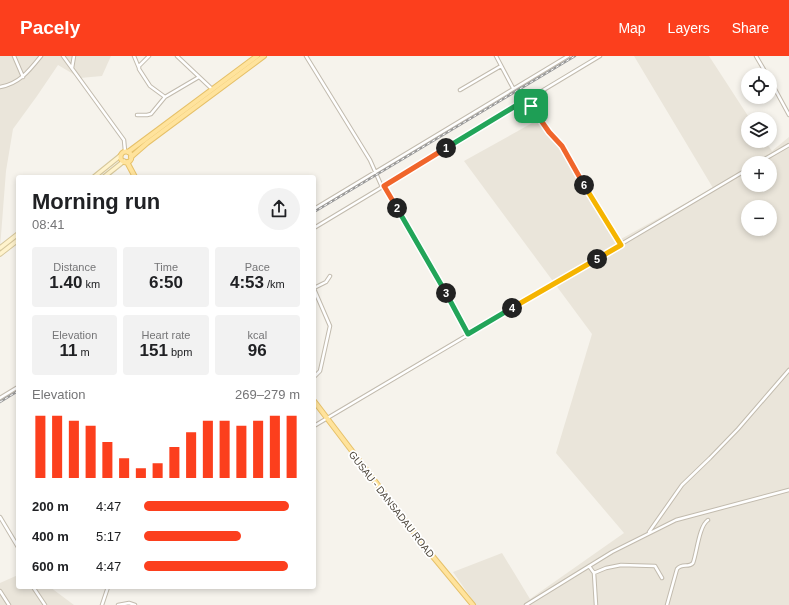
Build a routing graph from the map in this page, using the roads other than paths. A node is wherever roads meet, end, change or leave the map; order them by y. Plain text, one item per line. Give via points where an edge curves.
1 (14, 56) edge
2 (40, 56) edge
3 (63, 56) edge
4 (74, 56) edge
5 (134, 56) edge
6 (149, 56) edge
7 (177, 56) edge
8 (257, 56) edge
9 (264, 56) edge
10 (306, 56) edge
11 (496, 56) edge
12 (568, 56) edge
13 (600, 56) edge
14 (756, 56) edge
15 (501, 66) junction
16 (72, 68) junction
17 (763, 68) edge
18 (139, 69) junction
19 (23, 77) junction
20 (199, 77) junction
21 (0, 87) edge
22 (514, 88) junction
23 (212, 90) junction
24 (460, 90) dead end
25 (777, 93) edge
26 (165, 97) junction
27 (522, 102) junction
28 (137, 115) dead end
29 (789, 115) edge
30 (789, 145) edge
31 (127, 151) junction
32 (120, 156) junction
33 (770, 156) edge
34 (131, 157) junction
35 (125, 162) junction
36 (374, 172) junction
37 (741, 173) edge
38 (96, 175) edge
39 (107, 175) edge
40 (134, 175) edge
41 (383, 187) junction
42 (316, 208) edge
43 (316, 227) edge
44 (16, 236) edge
45 (16, 241) edge
46 (8, 245) junction
47 (621, 245) junction
48 (0, 248) edge
49 (0, 254) edge
50 (330, 276) dead end
51 (316, 288) edge
52 (316, 294) edge
53 (468, 334) junction
54 (789, 370) edge
55 (316, 376) edge
56 (16, 388) edge
57 (0, 398) edge
58 (316, 403) edge
59 (328, 418) junction
60 (316, 425) edge
61 (789, 490) edge
62 (0, 517) edge
63 (708, 520) dead end
64 (648, 533) junction
65 (16, 544) edge
66 (589, 566) junction
67 (594, 573) junction
68 (662, 578) dead end
69 (34, 589) edge
70 (107, 589) edge
71 (0, 591) edge
72 (9, 605) edge
73 (45, 605) edge
74 (102, 605) edge
75 (118, 605) edge
76 (135, 605) edge
77 (473, 605) edge
78 (526, 605) edge
79 (596, 605) edge
80 (667, 605) edge

1 - 19 street
2 - 19 street
3 - 16 street
4 - 16 street
5 - 18 street
6 - 18 street
7 - 20 street
8 - 23 main road
9 - 34 main road
10 - 36 street via 370,160
11 - 15 street
12 - 22 street
13 - 27 street
14 - 17 street
15 - 22 street
15 - 24 street
16 - 31 street via 124,140
18 - 26 street via 150,86
19 - 21 street via 8,86
20 - 23 street
20 - 26 street
22 - 36 street
23 - 31 main road
25 - 29 street
26 - 28 street via 151,114
27 - 41 street
27 - 47 street via 533,108 562,146
30 - 33 street
31 - 32 main road
31 - 34 main road
32 - 35 main road
32 - 38 main road
34 - 35 main road
35 - 39 main road
35 - 40 main road
36 - 41 street
36 - 42 street
37 - 47 street
41 - 43 street
41 - 53 street
44 - 46 main road
45 - 46 main road
46 - 48 main road
46 - 49 main road
47 - 53 street
50 - 51 street via 326,282
52 - 55 street via 330,326 320,371
53 - 59 street
54 - 64 street via 732,435 682,485
56 - 57 street
58 - 59 main road, GUSAU - DANSADAU ROAD
59 - 60 street
59 - 77 main road, GUSAU - DANSADAU ROAD via 425,547
61 - 64 street via 692,514
62 - 65 street
63 - 80 street via 702,531 694,563 677,569
64 - 66 street
66 - 67 street
66 - 78 street
67 - 68 street via 611,566 642,564 655,566
67 - 79 street
69 - 73 street
70 - 74 street
71 - 72 street
75 - 76 street

